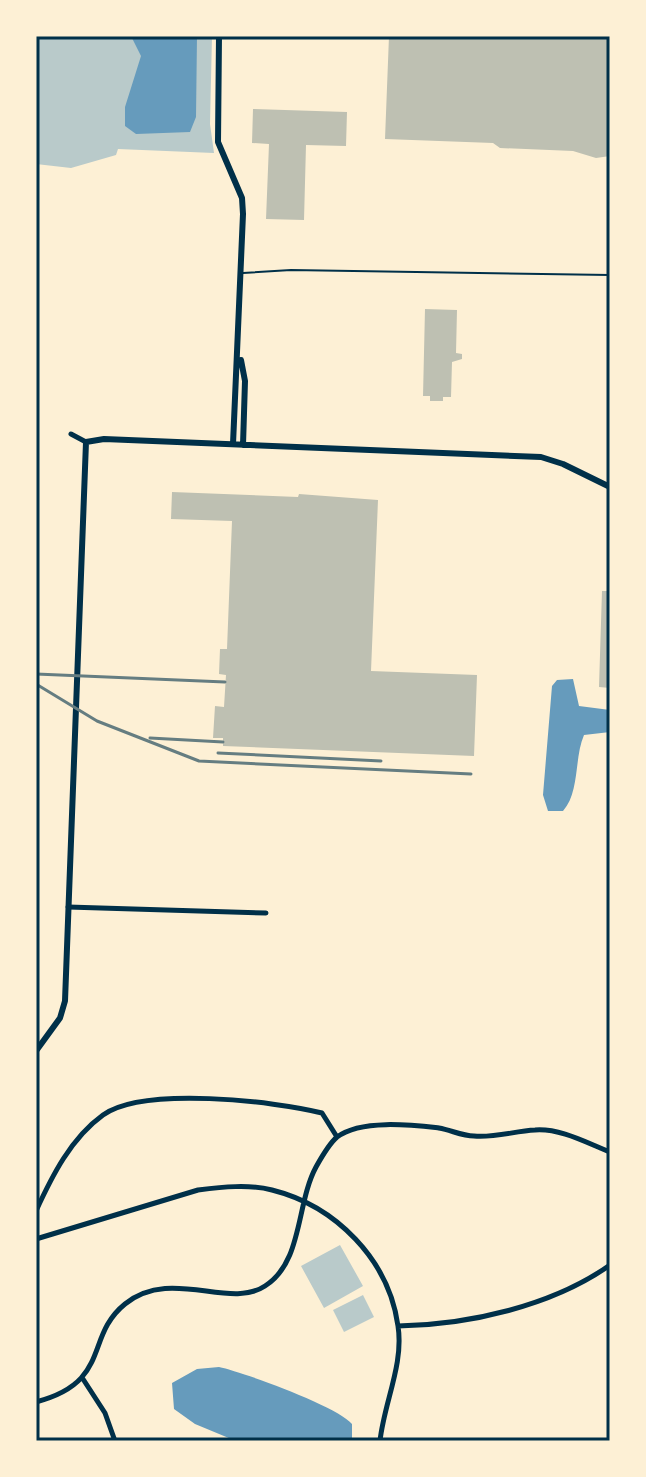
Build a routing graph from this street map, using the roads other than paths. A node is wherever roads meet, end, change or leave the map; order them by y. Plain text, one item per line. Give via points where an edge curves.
1 (219, 36) edge
2 (251, 36) edge
3 (325, 36) edge
4 (242, 273) junction
5 (610, 275) edge
6 (239, 348) junction
7 (71, 434) dead end
8 (86, 442) junction
9 (233, 444) junction
10 (243, 445) junction
11 (610, 487) edge
12 (68, 907) junction
13 (266, 913) dead end
14 (36, 1051) edge
15 (337, 1137) junction
16 (610, 1152) edge
17 (302, 1202) junction
18 (36, 1211) edge
19 (36, 1239) edge
20 (610, 1265) edge
21 (398, 1326) junction
22 (83, 1379) junction
23 (36, 1402) edge
24 (115, 1441) edge
25 (380, 1441) edge

1 - 4 street via 217,133 242,198
2 - 3 street
4 - 5 lane
4 - 6 street
6 - 9 street
6 - 10 street via 245,381
7 - 8 street
8 - 9 street
8 - 12 street
9 - 10 street
10 - 11 street via 541,457
12 - 13 street
12 - 14 street via 65,1001 60,1018
15 - 16 street via 364,1127 440,1128 484,1137 538,1129
15 - 17 street via 316,1167
15 - 18 street via 322,1113 295,1106 175,1099 135,1103 104,1114 78,1138
17 - 19 street via 270,1190 198,1190
17 - 21 street via 364,1246 383,1276
17 - 22 street via 285,1270 263,1289 164,1287 139,1293 118,1309
20 - 21 street via 588,1281 478,1320
21 - 25 street via 398,1360
22 - 23 street
22 - 24 street

